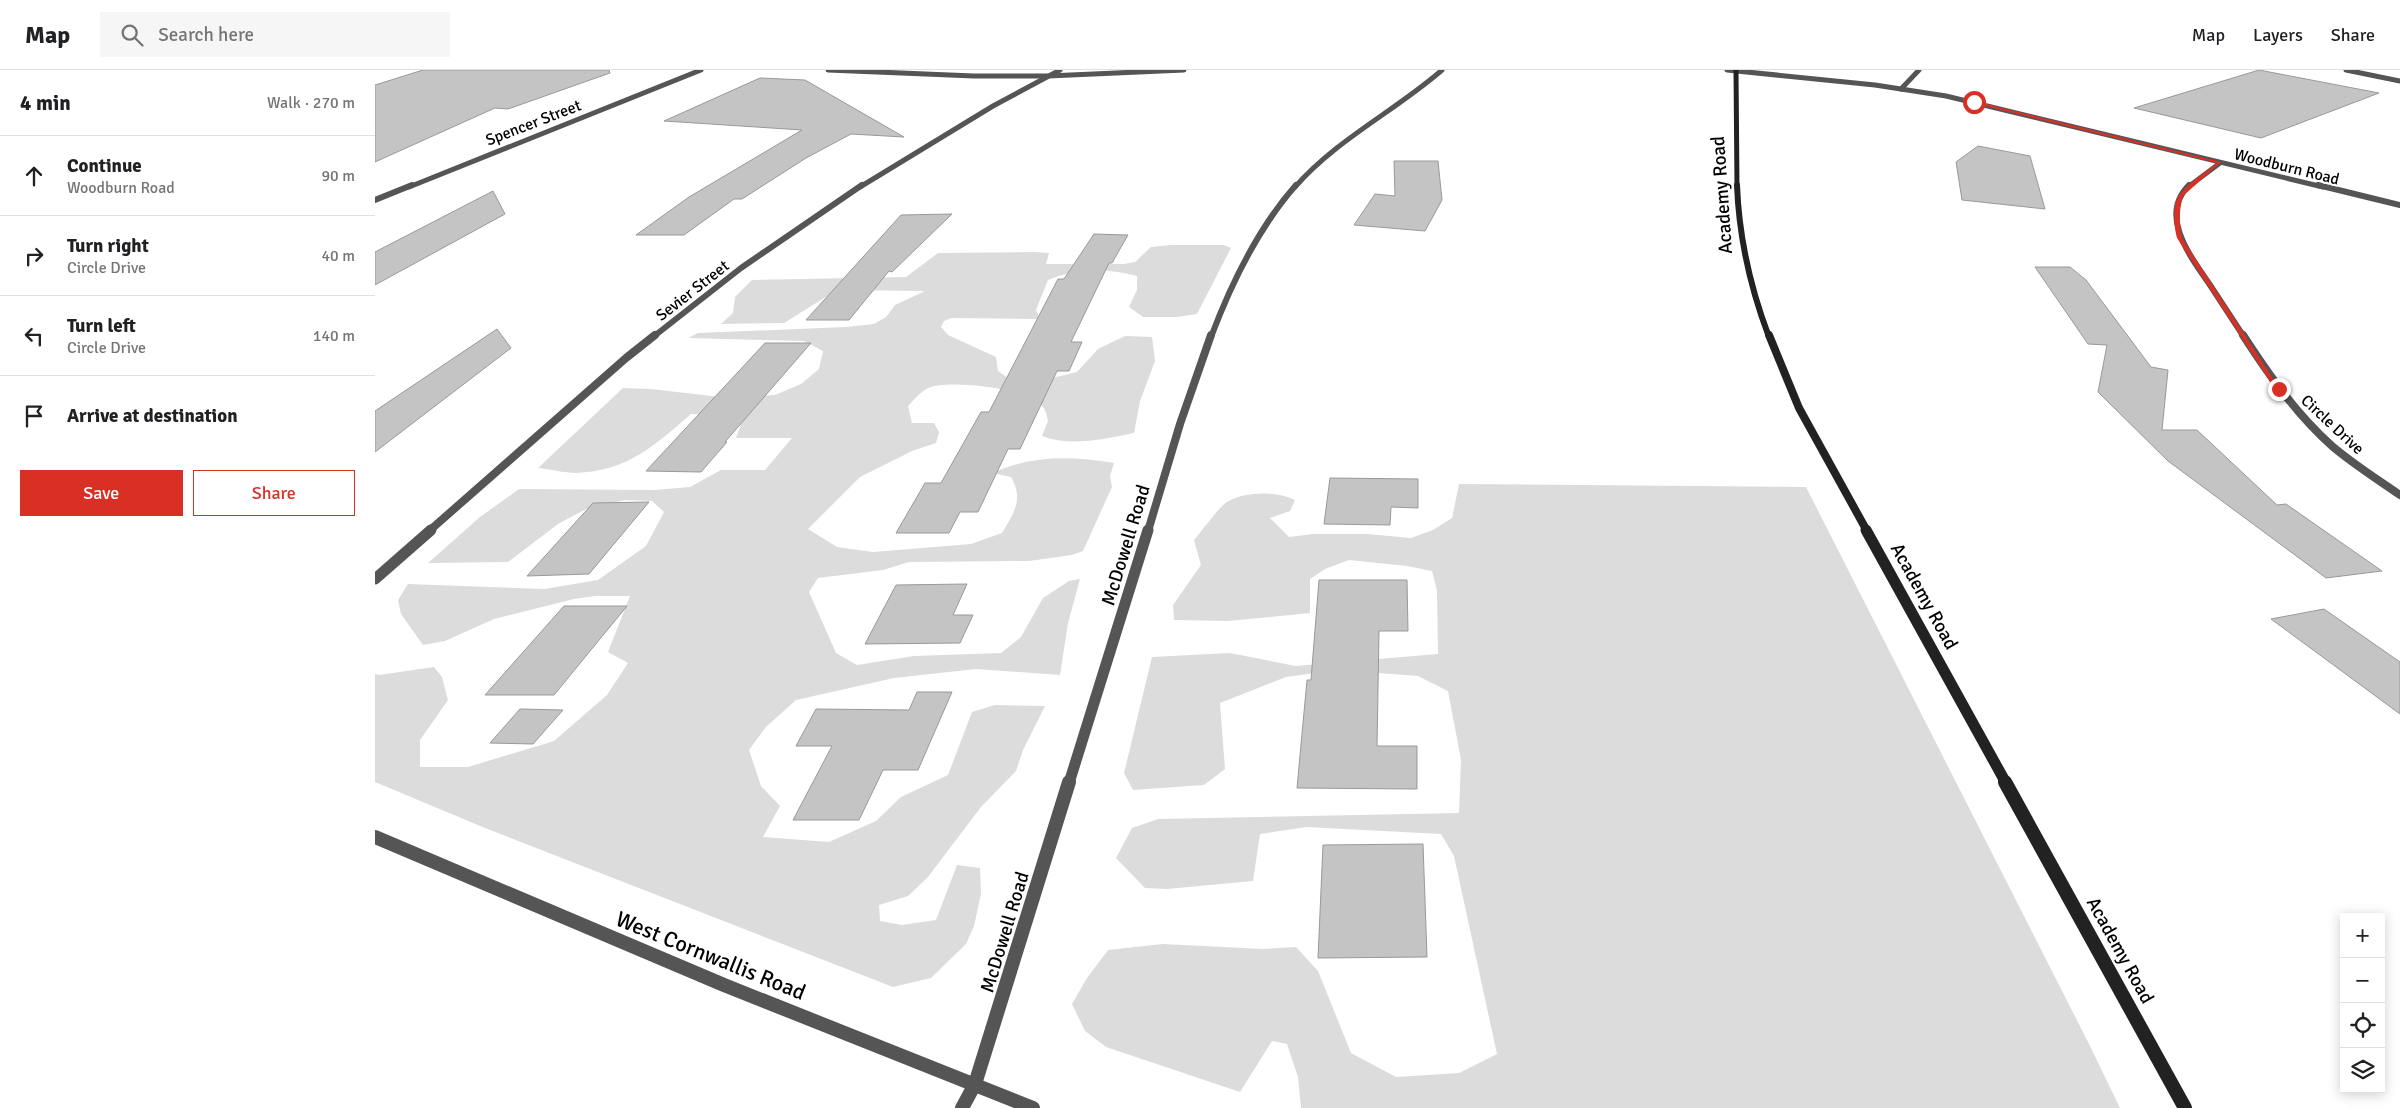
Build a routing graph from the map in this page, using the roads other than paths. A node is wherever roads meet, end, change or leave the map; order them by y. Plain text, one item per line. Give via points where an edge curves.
1 (701, 70) edge
2 (829, 70) edge
3 (1060, 70) edge
4 (1184, 70) edge
5 (1442, 70) edge
6 (1727, 70) edge
7 (1736, 70) edge
8 (1919, 70) edge
9 (2346, 70) edge
10 (1048, 76) junction
11 (2400, 81) edge
12 (1901, 89) junction
13 (2220, 163) junction
14 (375, 200) edge
15 (2400, 205) edge
16 (2400, 495) edge
17 (375, 579) edge
18 (375, 837) edge
19 (975, 1084) junction
20 (962, 1108) edge
21 (1033, 1108) edge
22 (2185, 1108) edge

1 - 14 street, Spencer Street
2 - 10 street
3 - 10 street, Sevier Street
4 - 10 street
5 - 19 street, McDowell Road via 1338,146 1307,173 1271,219 1232,286 1189,392
6 - 7 street, Woodburn Road
7 - 12 street, Woodburn Road
7 - 22 main road, Academy Road via 1741,240 1758,304 1799,408
8 - 12 street
9 - 11 street
10 - 17 street, Sevier Street via 873,178 741,268 626,358
12 - 13 street, Woodburn Road via 1976,102
13 - 15 street, Woodburn Road
13 - 16 street, Circle Drive via 2181,195 2178,230 2185,248 2279,389 2330,444
18 - 19 street, West Cornwallis Road via 724,985
19 - 20 street, McDowell Road
19 - 21 street, West Cornwallis Road

